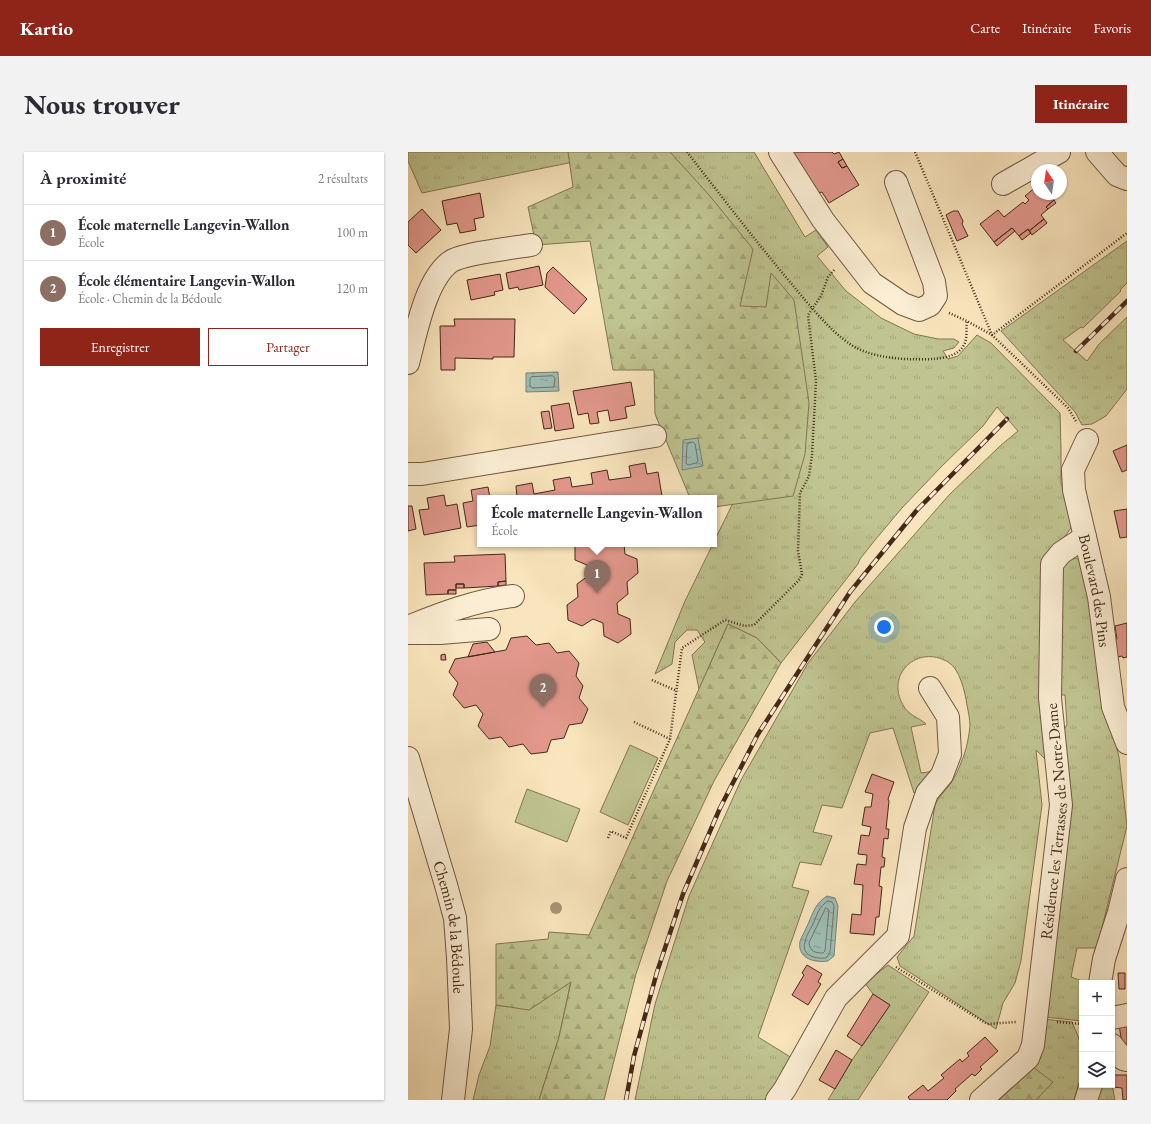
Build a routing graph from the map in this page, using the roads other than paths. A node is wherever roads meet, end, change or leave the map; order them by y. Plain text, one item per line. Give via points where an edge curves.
1 (780, 152) edge
2 (1059, 152) edge
3 (1097, 152) edge
4 (1127, 179) edge
5 (896, 182) dead end
6 (1003, 184) dead end
7 (531, 245) dead end
8 (408, 363) edge
9 (655, 436) dead end
10 (1087, 440) road end
11 (408, 474) edge
12 (1085, 537) junction
13 (513, 596) dead end
14 (408, 627) edge
15 (489, 630) dead end
16 (408, 633) edge
17 (930, 688) dead end
18 (1120, 706) edge
19 (1127, 743) edge
20 (408, 758) edge
21 (1127, 879) edge
22 (1100, 980) edge
23 (1127, 1015) edge
24 (1115, 1017) edge
25 (1115, 1049) edge
26 (1127, 1060) edge
27 (1090, 1088) edge
28 (453, 1100) edge
29 (777, 1100) edge
30 (981, 1100) edge
31 (1086, 1100) edge

1 - 5 street via 823,220 872,283 903,304 919,310 930,305 936,296 934,282
2 - 6 street
3 - 4 street via 1117,175
7 - 8 street via 466,256 450,262 436,277 428,292
9 - 11 street via 422,474
10 - 12 street, Boulevard des Pins via 1073,470 1074,490
12 - 18 street, Boulevard des Pins
12 - 30 street, Résidence les Terrasses de Notre-Dame via 1061,553 1052,564 1050,698 1061,805 1033,1045 1028,1058
13 - 14 street via 494,598 439,614
15 - 16 street
17 - 29 street via 948,717 950,754 942,775 927,793 915,828 898,936 836,998
18 - 19 street, Boulevard des Pins
20 - 28 street, Chemin de la Bédoule via 455,918 461,1029
21 - 22 street
23 - 24 street
25 - 26 street
27 - 31 street

